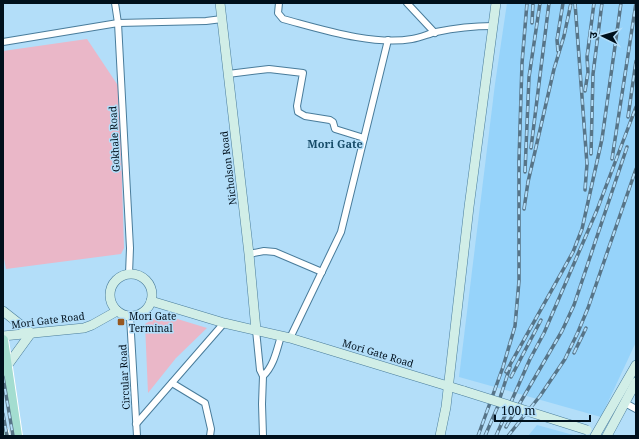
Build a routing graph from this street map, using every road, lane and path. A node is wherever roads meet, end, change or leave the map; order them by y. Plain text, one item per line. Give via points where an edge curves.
1 (115, 3) edge
2 (220, 3) edge
3 (279, 3) edge
4 (407, 3) edge
5 (496, 3) edge
6 (213, 20) junction
7 (118, 23) junction
8 (493, 26) junction
9 (435, 33) junction
10 (388, 40) junction
11 (3, 42) edge
12 (228, 74) junction
13 (364, 138) junction
14 (249, 254) junction
15 (322, 272) junction
16 (129, 274) junction
17 (152, 301) junction
18 (3, 311) edge
19 (116, 311) junction
20 (130, 317) junction
21 (224, 323) junction
22 (256, 330) junction
23 (32, 333) junction
24 (3, 336) edge
25 (286, 337) junction
26 (3, 340) edge
27 (636, 365) edge
28 (7, 366) junction
29 (263, 376) junction
30 (636, 382) edge
31 (172, 383) junction
32 (449, 386) junction
33 (625, 403) junction
34 (636, 409) edge
35 (136, 424) junction
36 (3, 432) edge
37 (595, 434) edge
38 (4, 436) edge
39 (17, 436) edge
40 (137, 436) edge
41 (210, 436) edge
42 (263, 436) edge
43 (440, 436) edge
44 (607, 436) edge

1 - 7 street, Gokhale Road
2 - 6 street, Nicholson Road
3 - 10 street via 278,13 283,19 336,33
4 - 9 street
5 - 8 street
6 - 7 street
6 - 12 street, Nicholson Road
7 - 11 street
7 - 16 street, Gokhale Road via 130,248
8 - 9 street via 475,26
8 - 32 street
9 - 10 street via 412,39
10 - 13 street
12 - 13 street via 269,69 303,73 298,112 304,116 330,120 335,129
12 - 14 street, Nicholson Road
13 - 15 street via 341,232
14 - 15 street via 275,252
14 - 22 street, Nicholson Road
15 - 25 street
16 - 17 street via 137,274 147,281 151,288
16 - 19 street via 118,278 110,288 110,301
17 - 20 street via 144,312
17 - 21 street, Mori Gate Road
18 - 23 street
19 - 20 street
19 - 23 street, Mori Gate Road via 92,326
20 - 35 street, Circular Road
21 - 22 street, Mori Gate Road
21 - 31 street
22 - 25 street, Mori Gate Road
22 - 29 street via 260,370
23 - 24 street, Mori Gate Road
23 - 28 street
25 - 29 street
25 - 32 street, Mori Gate Road
26 - 28 main road
27 - 37 street
28 - 39 main road
29 - 42 street
30 - 33 street
31 - 35 street
31 - 41 street via 205,403 211,429
32 - 37 street, Mori Gate Road, bridge
32 - 43 street
33 - 34 street
33 - 44 street
35 - 40 street, Circular Road
36 - 38 main road

